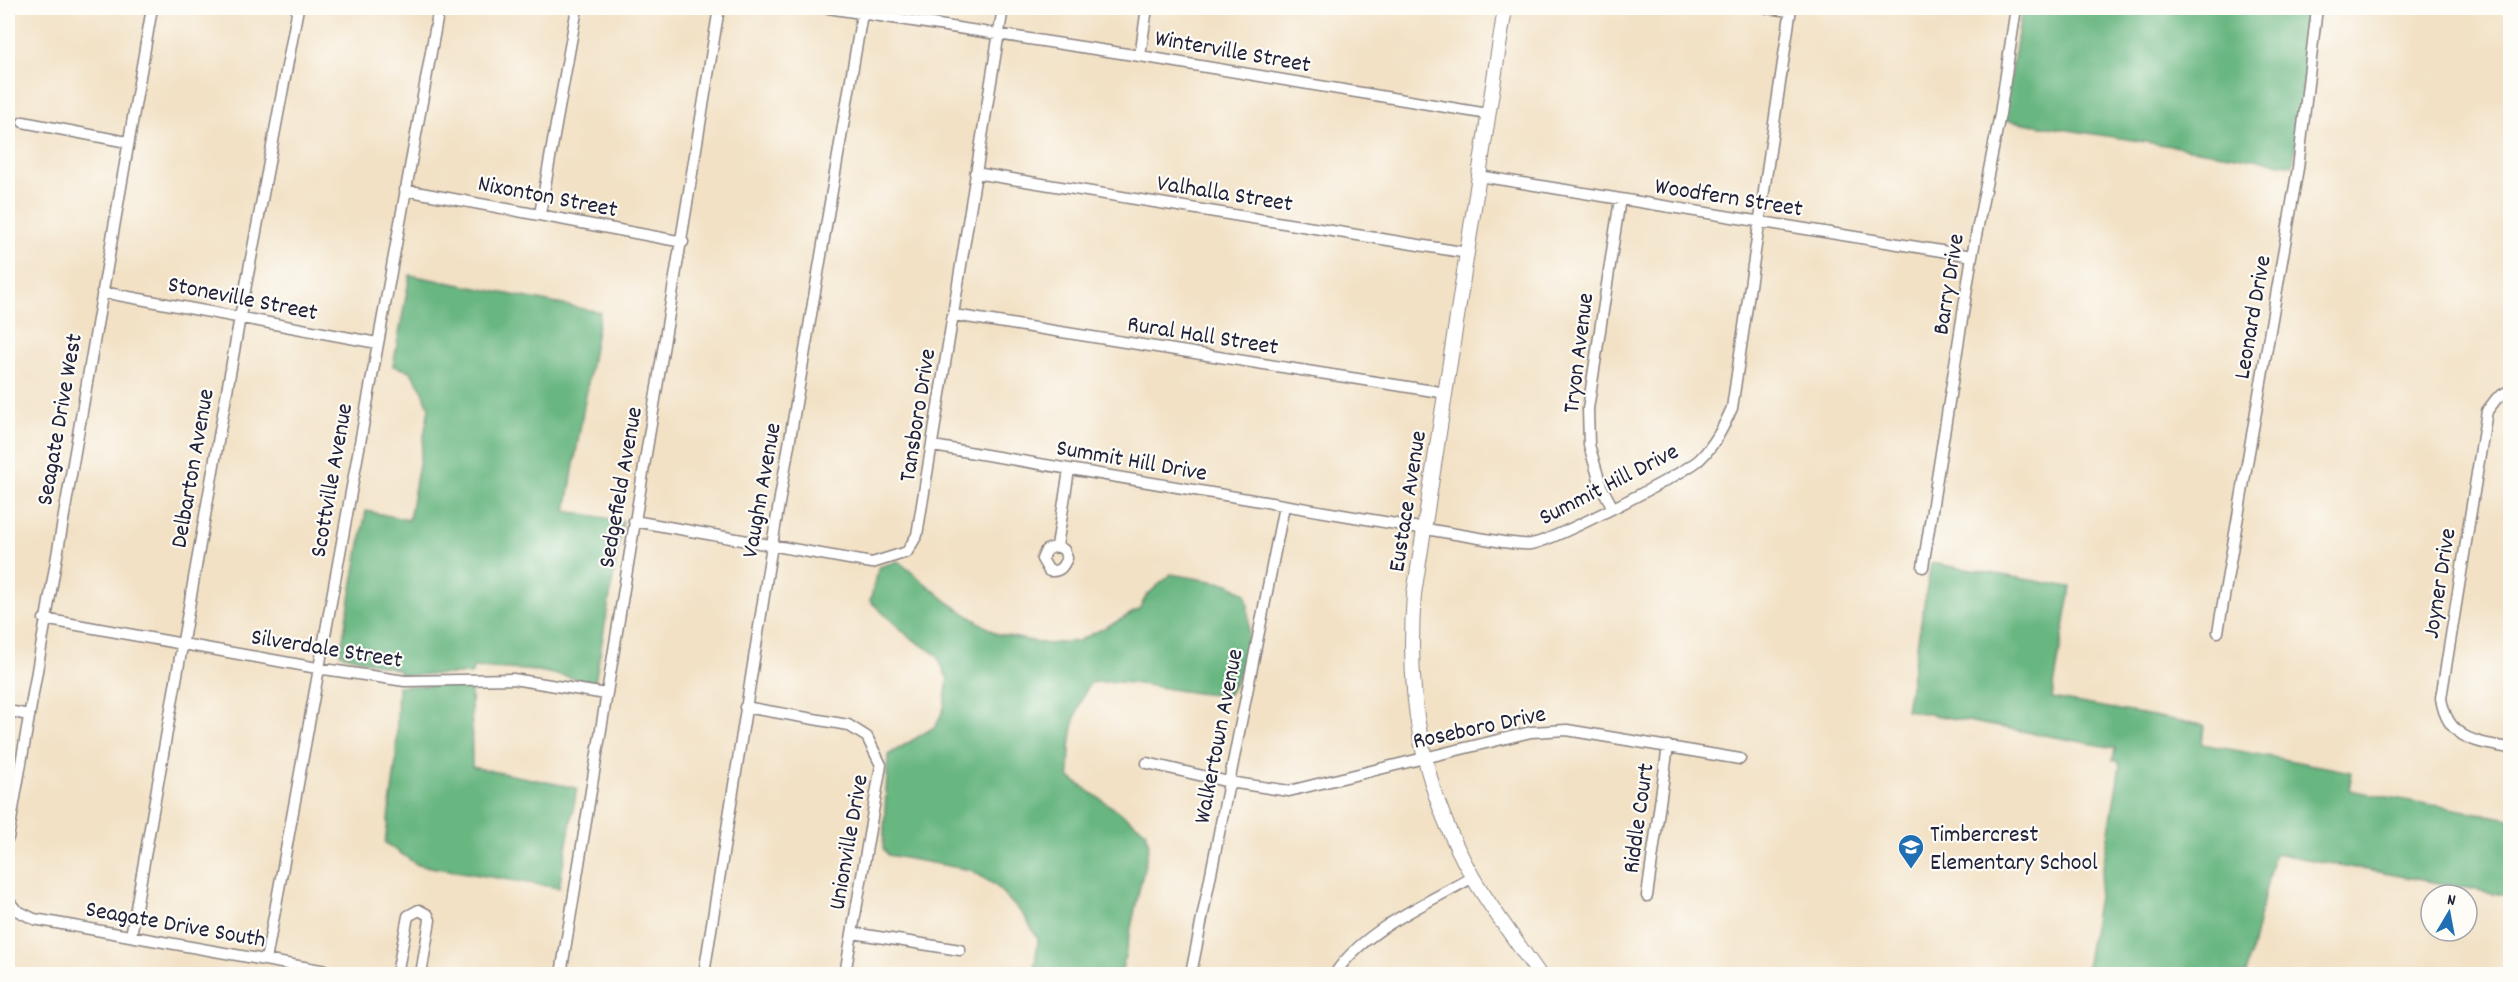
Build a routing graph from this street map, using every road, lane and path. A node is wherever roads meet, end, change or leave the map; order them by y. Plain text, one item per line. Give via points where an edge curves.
1 (152, 8) edge
2 (298, 8) edge
3 (439, 8) edge
4 (578, 8) edge
5 (719, 8) edge
6 (828, 8) edge
7 (1003, 8) edge
8 (1147, 8) edge
9 (1505, 8) edge
10 (1767, 8) edge
11 (2016, 8) edge
12 (2317, 8) edge
13 (1791, 9) edge
14 (863, 10) edge
15 (999, 33) junction
16 (1140, 56) junction
17 (1488, 114) junction
18 (23, 122) dead end
19 (127, 142) junction
20 (975, 172) junction
21 (1479, 176) junction
22 (405, 190) junction
23 (1620, 199) junction
24 (540, 214) junction
25 (1758, 223) junction
26 (683, 242) junction
27 (1468, 254) junction
28 (1972, 256) junction
29 (102, 292) junction
30 (954, 315) junction
31 (240, 317) junction
32 (377, 343) junction
33 (2511, 390) edge
34 (1446, 393) junction
35 (933, 446) junction
36 (1069, 470) junction
37 (1284, 506) junction
38 (1612, 508) junction
39 (634, 521) junction
40 (1424, 529) junction
41 (772, 545) junction
42 (1057, 546) dead end
43 (1923, 567) dead end
44 (44, 619) junction
45 (2218, 632) dead end
46 (181, 644) junction
47 (317, 668) junction
48 (606, 694) junction
49 (745, 707) junction
50 (8, 711) edge
51 (29, 715) junction
52 (1668, 746) junction
53 (2511, 748) edge
54 (1423, 759) junction
55 (1740, 759) dead end
56 (1147, 763) dead end
57 (1228, 782) junction
58 (8, 838) edge
59 (1473, 877) junction
60 (1647, 896) dead end
61 (8, 900) edge
62 (853, 933) junction
63 (131, 936) junction
64 (960, 950) dead end
65 (266, 960) junction
66 (343, 975) edge
67 (397, 975) edge
68 (421, 975) edge
69 (561, 975) edge
70 (704, 975) edge
71 (845, 975) edge
72 (1191, 975) edge
73 (1335, 975) edge
74 (1539, 975) edge

1 - 19 street, Seagate Drive West
2 - 31 street, Delbarton Avenue
3 - 22 street, Scottville Avenue
4 - 24 street
5 - 26 street, Sedgefield Avenue
6 - 14 street, Winterville Street
7 - 15 street, Tansboro Drive
8 - 16 street
9 - 17 street, Eustace Avenue
10 - 13 street
11 - 28 street, Barry Drive
12 - 45 street, Leonard Drive via 2298,168
13 - 25 street, Summit Hill Drive
14 - 15 street, Winterville Street
14 - 41 street, Vaughn Avenue
15 - 16 street, Winterville Street
15 - 20 street, Tansboro Drive
16 - 17 street, Winterville Street
17 - 21 street, Eustace Avenue
18 - 19 street
19 - 29 street, Seagate Drive West
20 - 27 street, Valhalla Street
20 - 30 street, Tansboro Drive
21 - 23 street, Woodfern Street
21 - 27 street, Eustace Avenue
22 - 24 street, Nixonton Street
22 - 32 street, Scottville Avenue
23 - 25 street, Woodfern Street
23 - 38 street, Tryon Avenue via 1588,409 1589,446
24 - 26 street, Nixonton Street
25 - 28 street, Woodfern Street
25 - 38 street, Summit Hill Drive via 1732,408 1720,435 1698,460
26 - 39 street, Sedgefield Avenue
27 - 34 street, Eustace Avenue
28 - 43 street, Barry Drive
29 - 31 street, Stoneville Street
29 - 44 street, Seagate Drive West
30 - 34 street, Rural Hall Street
30 - 35 street, Tansboro Drive
31 - 32 street, Stoneville Street
31 - 46 street, Delbarton Avenue
32 - 47 street, Scottville Avenue
33 - 53 street, Joyner Drive via 2497,398 2487,411 2440,698 2448,723 2462,737
34 - 40 street, Eustace Avenue
35 - 36 street, Summit Hill Drive
35 - 41 street, Tansboro Drive via 917,535 907,552 872,563
36 - 37 street, Summit Hill Drive
36 - 42 street
37 - 40 street, Summit Hill Drive
37 - 57 street, Walkertown Avenue
38 - 40 street, Summit Hill Drive via 1530,544
39 - 41 street, Tansboro Drive
39 - 48 street, Sedgefield Avenue
40 - 54 street, Eustace Avenue via 1414,594 1411,654
41 - 49 street, Vaughn Avenue
44 - 46 street, Silverdale Street
44 - 51 street, Seagate Drive West
46 - 47 street, Silverdale Street
46 - 63 street, Delbarton Avenue
47 - 48 street, Silverdale Street via 405,681 513,679
47 - 65 street, Scottville Avenue
48 - 69 street, Sedgefield Avenue
49 - 62 street, Unionville Drive via 848,725 867,737 881,765
49 - 70 street, Vaughn Avenue
50 - 51 street
51 - 58 street, Seagate Drive West
52 - 54 street, Roseboro Drive via 1558,731 1531,732
52 - 55 street, Roseboro Drive
52 - 60 street, Riddle Court
54 - 57 street, Roseboro Drive via 1288,791
54 - 59 street, Eustace Avenue via 1442,815
56 - 57 street, Roseboro Drive
57 - 72 street, Walkertown Avenue
59 - 73 street via 1364,941
59 - 74 street, Eustace Avenue
61 - 63 street, Seagate Drive South via 16,910 34,919
62 - 64 street
62 - 71 street, Unionville Drive
63 - 65 street, Seagate Drive South
65 - 66 street, Seagate Drive South
67 - 68 street via 406,922 415,910 423,911 430,920

